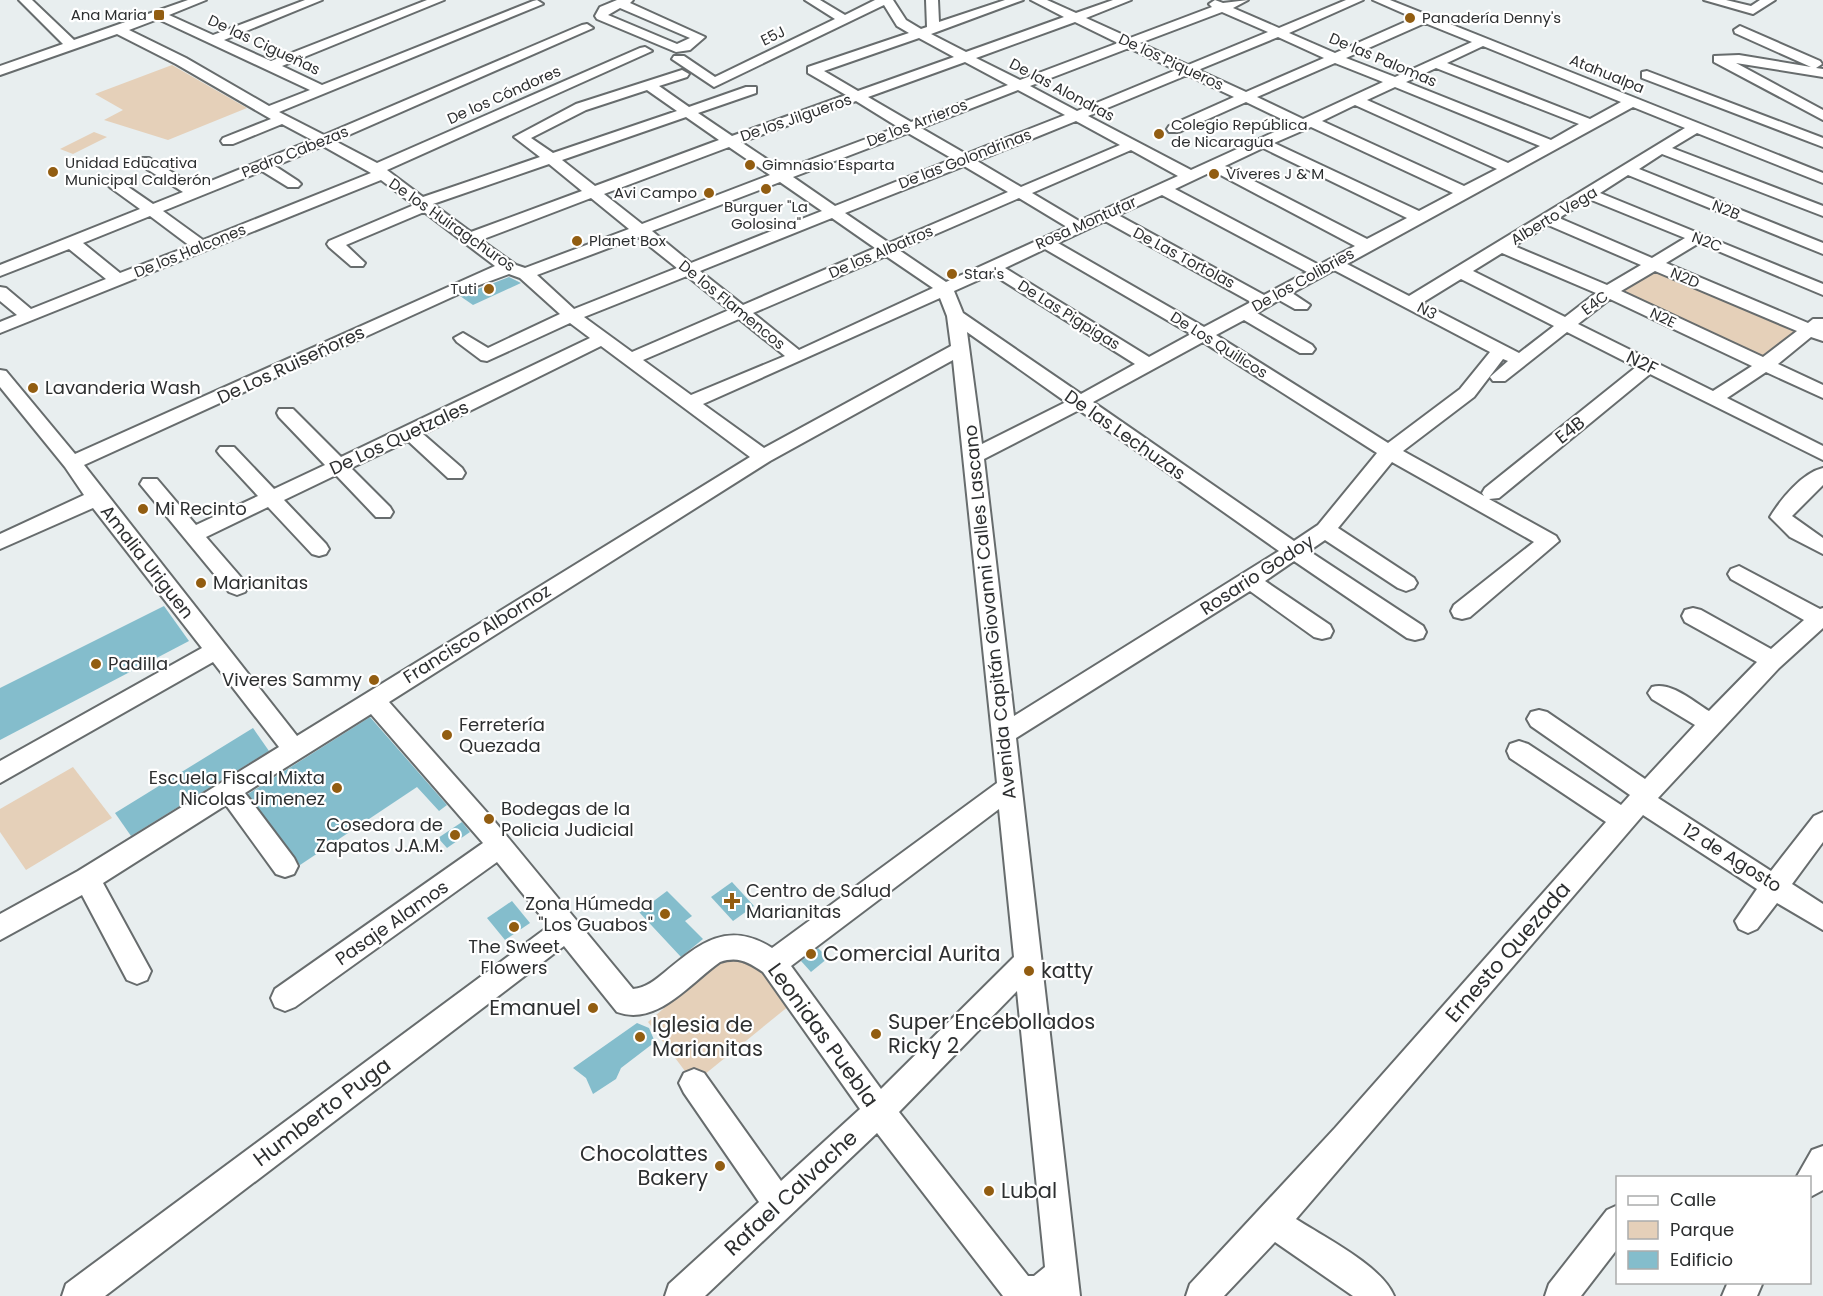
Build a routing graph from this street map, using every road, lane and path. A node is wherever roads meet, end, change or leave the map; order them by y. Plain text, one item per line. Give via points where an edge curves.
1 (25, 0) edge
2 (316, 0) edge
3 (438, 0) edge
4 (811, 0) edge
5 (886, 0) edge
6 (932, 0) edge
7 (1017, 0) edge
8 (1036, 0) edge
9 (1125, 0) edge
10 (1205, 0) edge
11 (1242, 0) edge
12 (1357, 0) edge
13 (1379, 0) edge
14 (1417, 0) edge
15 (1710, 0) edge
16 (1769, 0) edge
17 (196, 1) edge
18 (623, 2) edge
19 (537, 4) dead end
20 (1223, 8) junction
21 (159, 15) junction
22 (1076, 18) junction
23 (1425, 18) junction
24 (844, 20) junction
25 (117, 28) junction
26 (587, 28) dead end
27 (1454, 30) junction
28 (1740, 30) dead end
29 (926, 31) junction
30 (1278, 33) junction
31 (214, 39) junction
32 (1482, 42) junction
33 (1130, 43) junction
34 (72, 46) junction
35 (645, 51) dead end
36 (1333, 57) junction
37 (966, 58) junction
38 (679, 59) dead end
39 (1437, 64) junction
40 (268, 67) junction
41 (1823, 68) edge
42 (1187, 70) junction
43 (0, 71) edge
44 (1823, 73) edge
45 (682, 74) dead end
46 (1647, 75) dead end
47 (1764, 81) junction
48 (1395, 83) junction
49 (647, 84) junction
50 (1018, 85) junction
51 (322, 90) junction
52 (751, 90) dead end
53 (858, 96) junction
54 (1248, 98) junction
55 (1357, 101) junction
56 (1631, 102) junction
57 (1823, 103) edge
58 (269, 111) junction
59 (688, 112) junction
60 (1750, 115) junction
61 (1076, 116) junction
62 (1823, 116) edge
63 (283, 119) junction
64 (1308, 123) junction
65 (1591, 124) junction
66 (908, 126) junction
67 (1696, 127) junction
68 (1174, 129) dead end
69 (228, 141) dead end
70 (323, 141) junction
71 (731, 141) junction
72 (1263, 143) junction
73 (1823, 143) edge
74 (1131, 145) junction
75 (1551, 145) junction
76 (1662, 149) junction
77 (552, 159) junction
78 (1780, 159) junction
79 (964, 160) junction
80 (144, 161) dead end
81 (263, 165) junction
82 (1214, 166) junction
83 (1508, 168) junction
84 (1629, 170) junction
85 (379, 172) junction
86 (781, 175) junction
87 (1190, 176) junction
88 (1823, 177) edge
89 (293, 184) dead end
90 (116, 185) dead end
91 (1163, 189) junction
92 (593, 192) junction
93 (1464, 192) junction
94 (195, 193) junction
95 (1021, 194) junction
96 (1590, 194) junction
97 (422, 205) junction
98 (149, 211) junction
99 (832, 211) junction
100 (1823, 211) edge
101 (1105, 215) junction
102 (1418, 218) junction
103 (1547, 219) junction
104 (1078, 227) junction
105 (640, 230) junction
106 (1696, 238) junction
107 (468, 239) junction
108 (1045, 242) junction
109 (72, 243) junction
110 (1366, 245) junction
111 (201, 246) junction
112 (1502, 247) junction
113 (887, 249) junction
114 (1823, 249) edge
115 (357, 263) dead end
116 (1655, 265) junction
117 (991, 266) junction
118 (1326, 267) junction
119 (688, 269) junction
120 (0, 271) edge
121 (518, 272) junction
122 (1461, 272) junction
123 (118, 280) junction
124 (944, 288) junction
125 (1823, 290) edge
126 (0, 292) edge
127 (1608, 292) junction
128 (1271, 297) junction
129 (1410, 303) junction
130 (1301, 305) dead end
131 (740, 311) junction
132 (1244, 312) junction
133 (29, 316) junction
134 (573, 316) junction
135 (956, 316) junction
136 (1223, 323) junction
137 (1564, 326) junction
138 (0, 328) edge
139 (1819, 329) edge
140 (1203, 334) junction
141 (463, 338) dead end
142 (604, 338) junction
143 (959, 349) junction
144 (1306, 349) dead end
145 (1502, 351) junction
146 (797, 357) junction
147 (630, 359) junction
148 (1520, 361) junction
149 (1147, 364) junction
150 (1765, 365) junction
151 (1648, 366) junction
152 (1282, 369) dead end
153 (0, 375) edge
154 (1499, 377) dead end
155 (1823, 392) edge
156 (1714, 399) junction
157 (691, 402) junction
158 (1078, 403) junction
159 (286, 413) dead end
160 (410, 433) junction
161 (227, 451) dead end
162 (1389, 452) junction
163 (1823, 454) edge
164 (974, 456) junction
165 (763, 457) junction
166 (72, 463) junction
167 (339, 466) junction
168 (455, 473) dead end
169 (1823, 474) edge
170 (150, 484) dead end
171 (1492, 493) dead end
172 (271, 497) junction
173 (96, 498) junction
174 (383, 512) dead end
175 (1325, 530) junction
176 (194, 534) junction
177 (0, 542) edge
178 (1823, 548) edge
179 (320, 549) dead end
180 (1295, 552) junction
181 (1739, 574) dead end
182 (1250, 581) junction
183 (1406, 583) dead end
184 (237, 587) dead end
185 (1462, 611) dead end
186 (1693, 616) dead end
187 (1821, 617) edge
188 (1322, 632) dead end
189 (1415, 632) dead end
190 (216, 650) junction
191 (1772, 660) junction
192 (1660, 693) dead end
193 (372, 699) junction
194 (1539, 719) dead end
195 (1712, 724) junction
196 (1004, 734) junction
197 (294, 749) junction
198 (1519, 751) dead end
199 (0, 772) edge
200 (1009, 788) junction
201 (229, 790) junction
202 (1637, 804) junction
203 (1823, 823) edge
204 (499, 846) junction
205 (285, 866) dead end
206 (87, 879) junction
207 (1776, 886) junction
208 (1823, 918) edge
209 (1748, 921) dead end
210 (0, 928) edge
211 (566, 928) junction
212 (1028, 961) junction
213 (773, 963) junction
214 (137, 971) dead end
215 (285, 998) dead end
216 (694, 1083) dead end
217 (879, 1111) junction
218 (1823, 1161) edge
219 (1811, 1179) edge
220 (779, 1204) junction
221 (1273, 1222) junction
222 (1616, 1222) edge
223 (1062, 1282) edge
224 (1021, 1293) edge
225 (78, 1296) edge
226 (681, 1296) edge
227 (1202, 1296) edge
228 (1378, 1296) edge
229 (1561, 1296) edge

1 - 34 street
2 - 31 street
3 - 40 street
4 - 24 street
5 - 24 street, E5J
5 - 29 street, De las Alondras via 901,23
6 - 29 street
7 - 29 street
8 - 22 street, De los Piqueros
9 - 22 street, De los Jilgueros
10 - 20 street, De las Palomas
11 - 20 street, De los Arrieros
12 - 30 street, De las Golondrinas
13 - 23 street, Atahualpa
14 - 27 street via 1450,22
15 - 16 street via 1753,10
17 - 21 street
18 - 18 street via 604,10 601,16 676,48 686,47 699,37
19 - 51 street
20 - 30 street, De las Palomas
20 - 33 street, De los Arrieros
21 - 25 street
21 - 31 street, De las Cigueñas
22 - 33 street, De los Piqueros
22 - 37 street, De los Jilgueros
23 - 27 street, Atahualpa
23 - 36 street
24 - 38 street, E5J via 714,83
25 - 34 street
25 - 58 street, De los Huiragchuros
26 - 70 street, Pedro Cabezas
27 - 32 street, Atahualpa
28 - 41 street
29 - 37 street, De las Alondras
29 - 53 street via 813,70
30 - 36 street, De las Palomas
30 - 42 street, De las Golondrinas
31 - 40 street, De las Cigueñas
32 - 39 street, Rosa Montufar
32 - 56 street, Atahualpa
33 - 42 street, De los Piqueros
33 - 50 street, De los Arrieros
34 - 43 street
35 - 85 street, De los Cóndores
36 - 48 street, De las Palomas
36 - 54 street
37 - 50 street, De las Alondras
37 - 53 street, De los Jilgueros
39 - 48 street, Rosa Montufar
39 - 65 street
40 - 51 street, De las Cigueñas
42 - 54 street, De los Piqueros
42 - 61 street, De las Golondrinas
44 - 47 street via 1719,58
45 - 49 street, De los Flamencos
46 - 60 street
47 - 57 street
47 - 62 street
48 - 55 street, Rosa Montufar
48 - 75 street, De las Palomas
49 - 59 street
49 - 77 street, De los Flamencos via 581,107 521,137
50 - 61 street, De las Alondras
50 - 66 street, De los Arrieros
51 - 58 street
52 - 59 street
53 - 66 street
53 - 71 street, De los Jilgueros
54 - 64 street, De los Piqueros
54 - 68 street
55 - 64 street, Rosa Montufar
55 - 83 street
56 - 65 street, De los Colibries
56 - 67 street, Atahualpa
58 - 63 street, De los Huiragchuros
59 - 71 street
59 - 77 street
60 - 73 street
60 - 78 street
61 - 74 street, De las Alondras
61 - 79 street, De las Golondrinas
63 - 69 street
63 - 70 street, De los Huiragchuros
64 - 72 street, Rosa Montufar
64 - 93 street, De los Piqueros
65 - 75 street, De los Colibries
66 - 79 street
66 - 86 street, De los Arrieros
67 - 76 street, Alberto Vega
67 - 78 street, Atahualpa
70 - 81 street, Pedro Cabezas
70 - 85 street, De los Huiragchuros
71 - 86 street
71 - 92 street, De los Jilgueros
72 - 82 street, Rosa Montufar
72 - 102 street
74 - 87 street, De las Alondras
74 - 95 street, De los Albatros
75 - 83 street, De los Colibries
76 - 84 street, Alberto Vega
76 - 100 street
77 - 92 street, De los Flamencos
77 - 97 street
78 - 88 street, Atahualpa
79 - 95 street
79 - 99 street, De las Golondrinas
80 - 94 street
81 - 89 street
81 - 94 street, Pedro Cabezas
82 - 87 street, Rosa Montufar
82 - 110 street
83 - 93 street, De los Colibries
84 - 96 street, Alberto Vega
84 - 114 street, N2B
85 - 97 street, De los Huiragchuros
85 - 111 street, De los Halcones
86 - 99 street
86 - 105 street, De los Arrieros
87 - 91 street, Rosa Montufar
90 - 98 street
91 - 101 street, Rosa Montufar
91 - 118 street, N3
92 - 105 street, De los Flamencos
92 - 107 street, De los Jilgueros
93 - 102 street, De los Colibries
94 - 98 street, Pedro Cabezas
95 - 104 street
95 - 113 street, De los Albatros
96 - 103 street, Alberto Vega
96 - 106 street, N2C
97 - 107 street, De los Huiragchuros
97 - 115 street via 335,244
98 - 109 street, Pedro Cabezas
98 - 111 street
99 - 113 street
99 - 119 street, De las Golondrinas
101 - 104 street, Rosa Montufar
101 - 128 street, De Las Tortolas
102 - 110 street, De los Colibries
103 - 112 street, Alberto Vega
103 - 116 street, N2D
104 - 108 street, Rosa Montufar
105 - 119 street, De los Flamencos
105 - 121 street, De los Arrieros
106 - 116 street, E4C
106 - 125 street, N2C
107 - 121 street, De los Huiragchuros
108 - 117 street, Rosa Montufar
108 - 140 street, De Los Quilicos
109 - 120 street, Pedro Cabezas
109 - 123 street
110 - 118 street, De los Colibries
111 - 123 street, De los Halcones
112 - 122 street, Alberto Vega
112 - 127 street, N2E
113 - 124 street
113 - 131 street, De los Albatros
116 - 127 street, E4C
116 - 139 street, N2D
117 - 124 street, Rosa Montufar
117 - 149 street, De Las Pigpigas
118 - 128 street, De los Colibries
118 - 129 street, N3
119 - 131 street, De los Flamencos
119 - 134 street, De las Golondrinas
121 - 134 street, De los Huiragchuros
121 - 166 street, De Los Ruiseñores via 498,270
122 - 129 street, Alberto Vega
122 - 137 street, N2F
123 - 133 street, De los Halcones
124 - 135 street, Avenida Capitán Giovanni Calles Lascano
124 - 146 street, Rosa Montufar
126 - 133 street
127 - 137 street, E4C
127 - 150 street, N2E
128 - 130 street, De Las Tortolas
128 - 132 street, De los Colibries
129 - 145 street, N3
131 - 146 street, De los Flamencos
131 - 147 street, De los Albatros
132 - 136 street, De los Colibries
132 - 144 street
133 - 138 street, De los Halcones
134 - 141 street, De las Golondrinas via 487,356
134 - 142 street, De los Huiragchuros
135 - 143 street, Avenida Capitán Giovanni Calles Lascano
135 - 158 street, De las Lechuzas
136 - 140 street, De los Colibries
136 - 152 street via 1231,327 1237,339
137 - 148 street, E4C
137 - 151 street, N2F
139 - 150 street
140 - 149 street, De los Colibries
140 - 162 street, De Los Quilicos
142 - 147 street, De los Huiragchuros
142 - 160 street, De Los Quetzales
143 - 164 street, Avenida Capitán Giovanni Calles Lascano
143 - 165 street, Francisco Albornoz
145 - 148 street, N3
145 - 162 street, Rosario Godoy via 1467,393
146 - 157 street, Rosa Montufar
147 - 157 street, De los Huiragchuros
148 - 154 street, E4C
149 - 158 street, De los Colibries
150 - 155 street, N2E
150 - 156 street
151 - 156 street, N2F
151 - 171 street, E4B
153 - 166 street, Amalia Uriguen
156 - 163 street, N2F
157 - 165 street, De los Huiragchuros
158 - 164 street, De los Colibries
158 - 180 street, De las Lechuzas
159 - 167 street
160 - 167 street, De Los Quetzales
160 - 168 street
161 - 172 street
162 - 175 street, Rosario Godoy
162 - 185 street, De Los Quilicos via 1550,541
164 - 196 street, Avenida Capitán Giovanni Calles Lascano
165 - 193 street, Francisco Albornoz
166 - 173 street, Amalia Uriguen
167 - 172 street, De Los Quetzales
167 - 174 street
169 - 178 street via 1780,517
170 - 176 street
172 - 176 street, De Los Quetzales
172 - 179 street
173 - 177 street
173 - 190 street, Amalia Uriguen
175 - 180 street, Rosario Godoy
175 - 183 street
176 - 184 street
180 - 182 street, Rosario Godoy
180 - 189 street
181 - 187 street
182 - 188 street
182 - 196 street, Rosario Godoy
186 - 191 street
187 - 191 street, Ernesto Quezada
190 - 197 street, Amalia Uriguen
190 - 199 street
191 - 195 street, Ernesto Quezada
192 - 195 street
193 - 197 street, Francisco Albornoz
193 - 204 street, Leonidas Puebla
194 - 202 street
195 - 202 street, Ernesto Quezada
196 - 200 street, Avenida Capitán Giovanni Calles Lascano
197 - 201 street, Francisco Albornoz
198 - 202 street
200 - 212 street, Avenida Capitán Giovanni Calles Lascano
200 - 213 street
201 - 205 street
201 - 206 street, Francisco Albornoz
202 - 207 street, 12 de Agosto
202 - 221 street, Ernesto Quezada
203 - 207 street
204 - 211 street, Leonidas Puebla
204 - 215 street, Pasaje Alamos
206 - 210 street, Francisco Albornoz
206 - 214 street
207 - 208 street, 12 de Agosto
207 - 209 street
211 - 213 street, Leonidas Puebla via 630,1004 646,1002 693,965 730,946 753,950
211 - 225 street, Humberto Puga
212 - 217 street, Rafael Calvache
212 - 223 street, Avenida Capitán Giovanni Calles Lascano
213 - 217 street, Leonidas Puebla
216 - 220 street
217 - 220 street, Rafael Calvache
217 - 224 street, Leonidas Puebla
218 - 219 street
220 - 226 street, Rafael Calvache
221 - 227 street, Ernesto Quezada
221 - 228 street
222 - 229 street
223 - 224 street via 1033,1294

